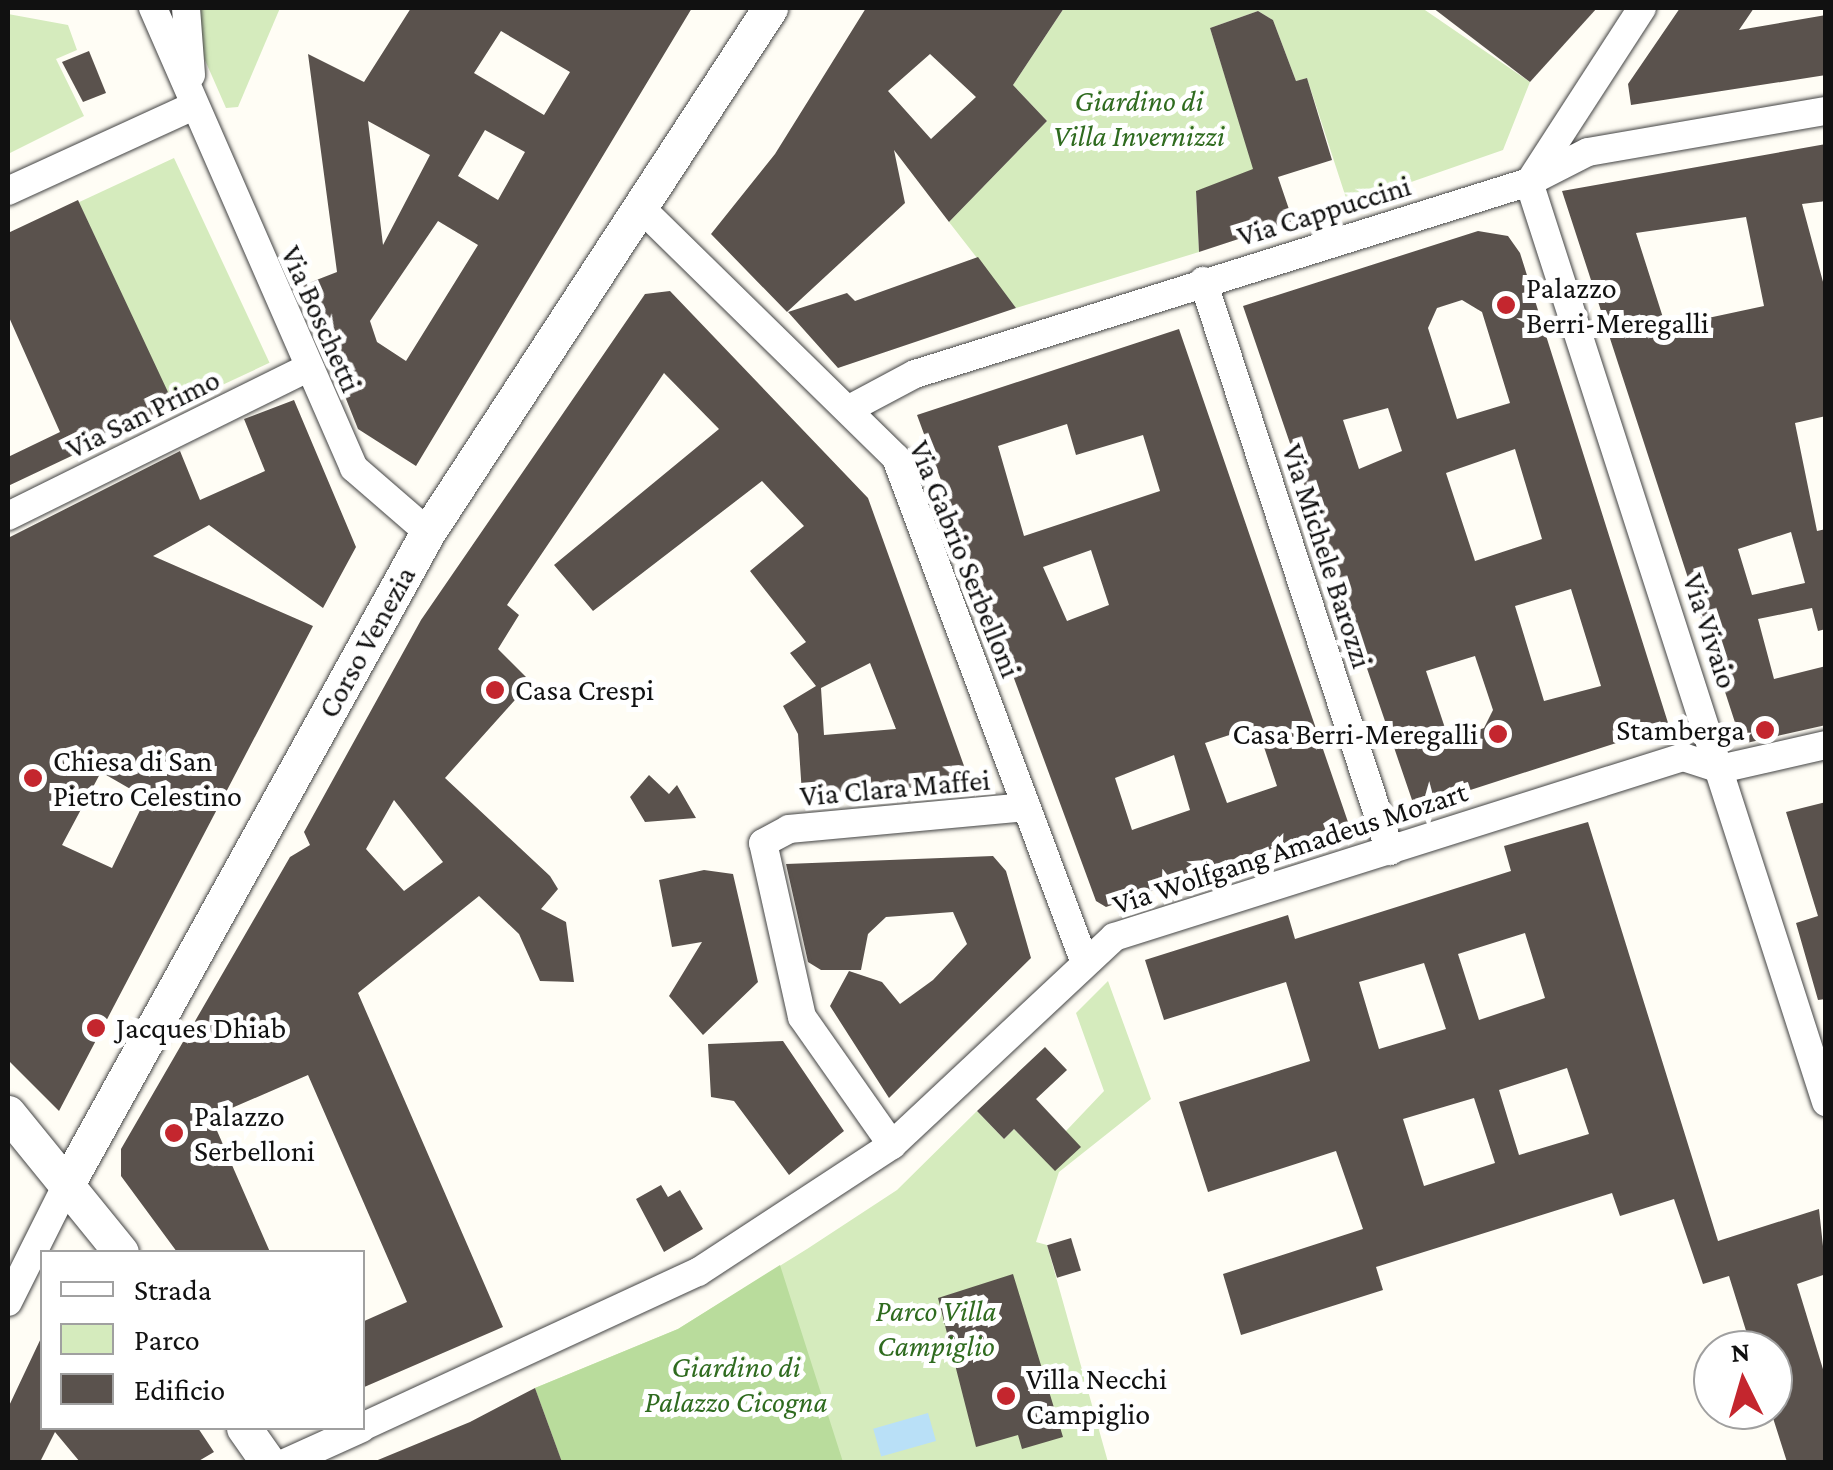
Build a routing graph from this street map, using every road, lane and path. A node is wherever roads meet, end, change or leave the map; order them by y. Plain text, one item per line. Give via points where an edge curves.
1 (153, 8) edge
2 (186, 8) edge
3 (770, 8) edge
4 (1642, 8) edge
5 (194, 106) junction
6 (1826, 112) edge
7 (1530, 182) junction
8 (8, 191) edge
9 (643, 210) junction
10 (1203, 281) junction
11 (306, 369) junction
12 (851, 408) junction
13 (8, 516) edge
14 (428, 532) junction
15 (1826, 745) edge
16 (1720, 769) junction
17 (1026, 807) junction
18 (1390, 851) junction
19 (1082, 958) junction
20 (1826, 1102) edge
21 (8, 1113) edge
22 (892, 1145) junction
23 (67, 1184) junction
24 (119, 1250) edge
25 (8, 1302) edge
26 (365, 1426) edge
27 (245, 1430) edge
28 (356, 1430) edge
29 (268, 1462) edge
30 (287, 1462) edge

1 - 5 street, Via Boschetti
2 - 5 street
3 - 9 street, Corso Venezia
4 - 7 street
5 - 8 street
5 - 11 street, Via Boschetti
6 - 7 street, Via Cappuccini via 1588,152
7 - 10 street, Via Cappuccini
7 - 16 street, Via Vivaio
9 - 12 street, Via Gabrio Serbelloni
9 - 14 street, Corso Venezia
10 - 12 street, Via Cappuccini via 915,374
10 - 18 street, Via Michele Barozzi
11 - 13 street, Via San Primo
11 - 14 street, Via Boschetti via 354,468
12 - 17 street, Via Gabrio Serbelloni via 896,458
14 - 23 street, Corso Venezia
15 - 16 street
16 - 18 street, Via Wolfgang Amadeus Mozart via 1683,757
16 - 20 street, Via Vivaio
17 - 19 street, Via Gabrio Serbelloni
17 - 22 street, Via Clara Maffei via 769,834 760,855 802,1016
18 - 19 street, Via Wolfgang Amadeus Mozart via 1114,936
19 - 22 street, Via Wolfgang Amadeus Mozart
21 - 23 street
22 - 26 street, Via Wolfgang Amadeus Mozart via 698,1272
23 - 24 street
23 - 25 street, Corso Venezia
27 - 29 street
28 - 30 street, Via Wolfgang Amadeus Mozart

